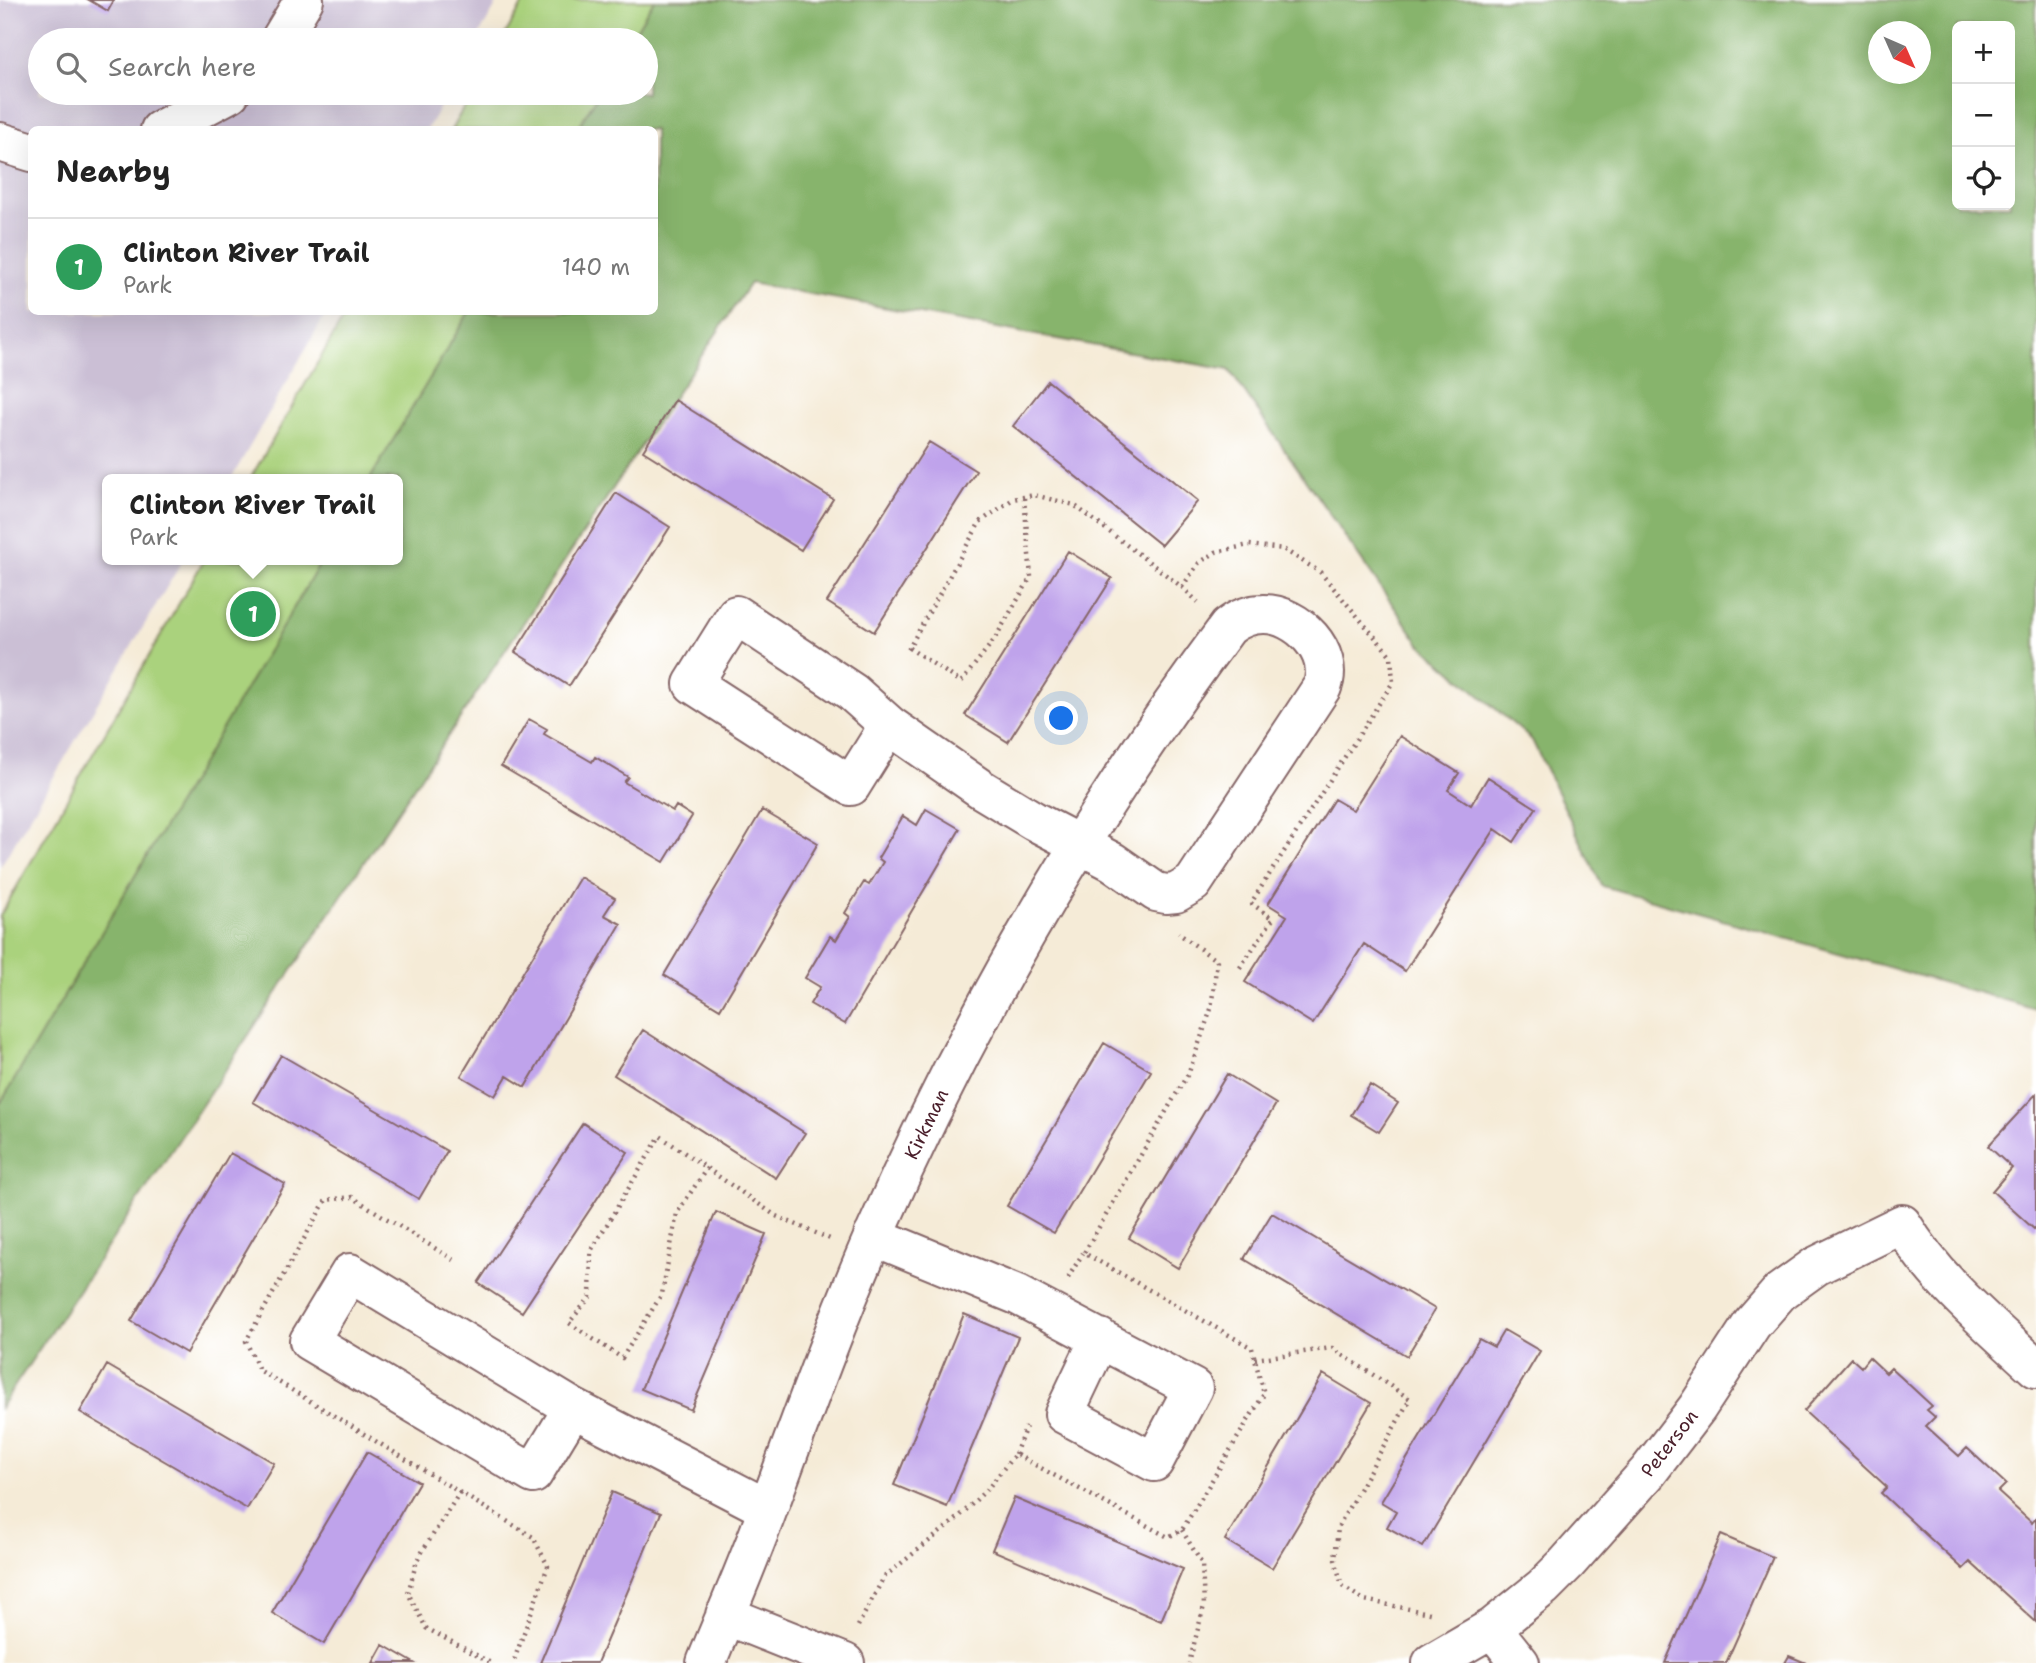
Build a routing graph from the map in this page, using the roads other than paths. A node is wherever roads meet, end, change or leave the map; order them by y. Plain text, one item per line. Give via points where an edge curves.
1 (304, 0) edge
2 (288, 28) edge
3 (207, 105) edge
4 (168, 126) edge
5 (0, 142) edge
6 (28, 151) edge
7 (889, 725) junction
8 (1079, 844) junction
9 (870, 1246) junction
10 (1100, 1338) dead end
11 (2036, 1368) edge
12 (573, 1408) junction
13 (768, 1508) junction
14 (725, 1615) junction
15 (1492, 1628) junction
16 (706, 1663) edge
17 (845, 1663) edge
18 (1432, 1663) edge
19 (1520, 1663) edge

1 - 2 street
3 - 4 street
5 - 6 street
7 - 7 street via 852,692 736,615 693,684 851,786
7 - 8 street via 981,789
8 - 8 street, Kirkman via 1228,627 1254,615 1278,616 1318,646 1326,673 1322,687 1193,883 1176,893 1156,892
8 - 9 street, Kirkman via 941,1092
9 - 10 street via 1017,1295
9 - 13 street, Kirkman
11 - 15 street, Peterson via 1945,1283 1902,1224 1816,1266 1780,1292 1752,1324 1648,1472 1543,1587
12 - 12 street via 350,1273 309,1341 533,1474
12 - 13 street
13 - 14 street, Kirkman
14 - 16 street, Kirkman
14 - 17 street
15 - 18 street, Peterson
15 - 19 street

